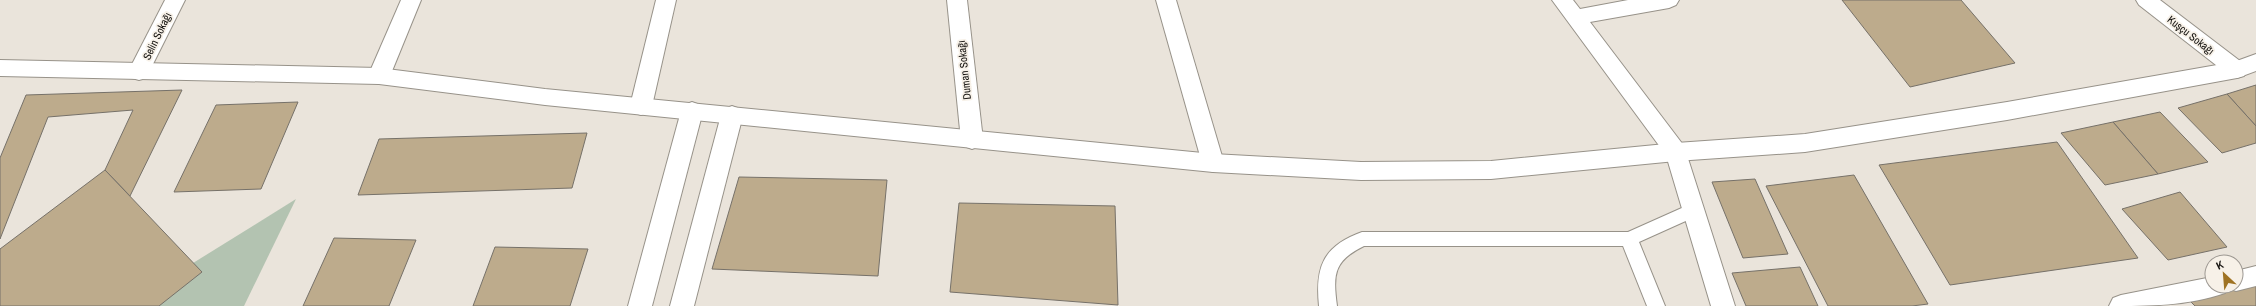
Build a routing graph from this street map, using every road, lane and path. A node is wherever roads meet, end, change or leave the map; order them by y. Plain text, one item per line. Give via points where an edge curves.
1 (175, 0) edge
2 (411, 0) edge
3 (666, 0) edge
4 (957, 0) edge
5 (1166, 0) edge
6 (1562, 0) edge
7 (1668, 0) edge
8 (2146, 0) edge
9 (1577, 16) junction
10 (2246, 66) edge
11 (0, 68) edge
12 (140, 72) junction
13 (379, 76) junction
14 (641, 106) junction
15 (692, 111) junction
16 (732, 115) junction
17 (972, 140) junction
18 (1676, 152) junction
19 (1213, 163) junction
20 (1693, 210) junction
21 (1629, 239) junction
22 (2256, 276) edge
23 (2244, 279) edge
24 (2204, 289) edge
25 (640, 306) edge
26 (682, 306) edge
27 (1328, 306) edge
28 (1656, 306) edge
29 (1723, 306) edge
30 (2121, 306) edge

1 - 12 street, Selin Sokağı
2 - 13 street
3 - 14 street
4 - 17 street, Duman Sokağı
5 - 19 street
6 - 9 street
7 - 9 street
8 - 10 street, Kuşçu Sokağı
9 - 18 street
10 - 18 street via 2014,109 1805,143
11 - 12 street
12 - 13 street
13 - 14 street
14 - 15 street
15 - 16 street
15 - 25 street
16 - 17 street
16 - 26 street
17 - 19 street
18 - 19 street via 1491,170 1361,171
18 - 20 street
20 - 21 lane
20 - 29 street
21 - 27 lane via 1362,239 1348,245 1328,266 1325,282
21 - 28 lane
22 - 23 street
24 - 30 street

